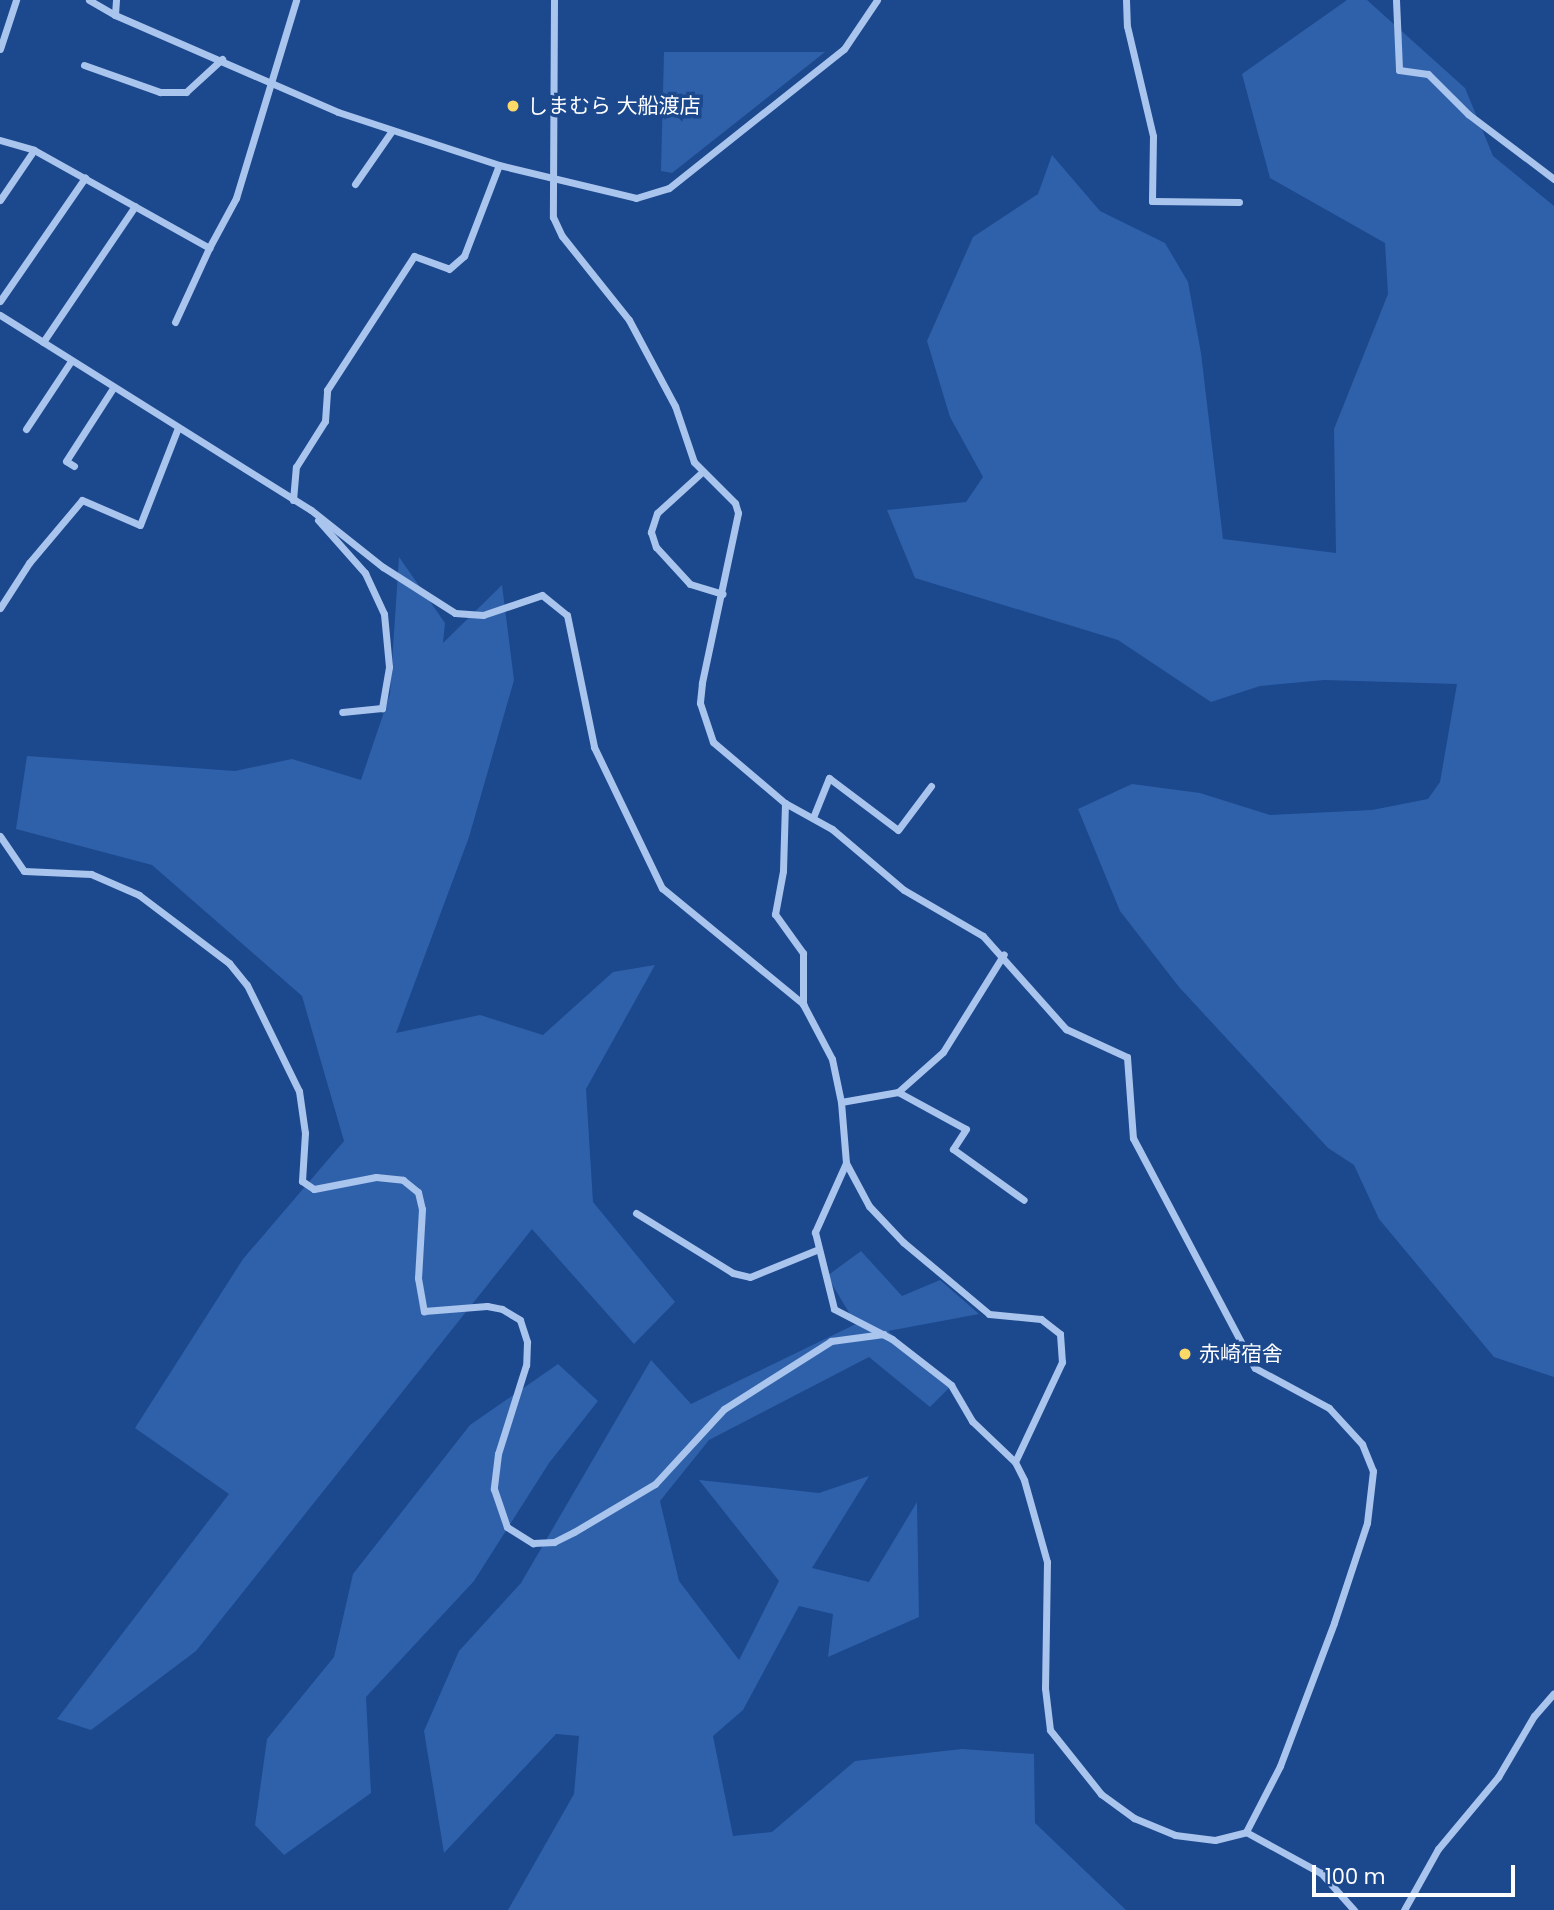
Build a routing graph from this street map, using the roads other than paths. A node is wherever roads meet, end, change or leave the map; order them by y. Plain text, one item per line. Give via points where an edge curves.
1 (16, 0) edge
2 (89, 0) edge
3 (116, 0) edge
4 (296, 0) edge
5 (554, 0) edge
6 (877, 0) edge
7 (1126, 0) edge
8 (1396, 0) edge
9 (115, 15) junction
10 (0, 49) edge
11 (222, 59) junction
12 (84, 65) dead end
13 (269, 86) junction
14 (391, 132) junction
15 (0, 140) edge
16 (34, 150) junction
17 (499, 165) junction
18 (85, 178) junction
19 (1554, 179) edge
20 (554, 181) junction
21 (355, 184) dead end
22 (0, 200) edge
23 (1239, 202) dead end
24 (135, 206) junction
25 (209, 248) junction
26 (0, 301) edge
27 (0, 315) edge
28 (175, 321) dead end
29 (43, 342) junction
30 (71, 361) junction
31 (113, 388) junction
32 (26, 429) dead end
33 (177, 430) junction
34 (74, 466) dead end
35 (701, 473) junction
36 (293, 500) junction
37 (311, 510) junction
38 (722, 594) junction
39 (0, 608) edge
40 (342, 712) dead end
41 (931, 786) dead end
42 (785, 803) junction
43 (814, 815) junction
44 (0, 836) edge
45 (1004, 954) junction
46 (803, 1004) junction
47 (898, 1092) junction
48 (841, 1102) junction
49 (846, 1163) junction
50 (1024, 1200) dead end
51 (636, 1213) dead end
52 (816, 1250) junction
53 (884, 1334) junction
54 (1015, 1462) junction
55 (1554, 1693) edge
56 (1246, 1832) junction
57 (1354, 1910) edge
58 (1404, 1910) edge

1 - 10 street
2 - 9 street
3 - 9 street
4 - 13 street
5 - 20 street
6 - 20 street via 844,49 669,188 636,198
7 - 23 street via 1127,26 1153,136 1152,201
8 - 19 street via 1399,70 1428,74 1468,114
9 - 11 street
11 - 12 street via 186,92 160,92
11 - 13 street
13 - 14 street
13 - 25 street via 236,198
14 - 17 street
14 - 21 street
15 - 16 street
16 - 18 street
16 - 22 street
17 - 20 street
17 - 36 street via 464,256 449,269 414,256 327,390 325,421 296,467
18 - 24 street
18 - 26 street
20 - 35 street via 552,207 562,236 629,320 675,406
24 - 25 street
24 - 29 street
25 - 28 street
27 - 29 street
29 - 30 street
30 - 31 street
30 - 32 street
31 - 33 street
31 - 34 street via 66,461
33 - 36 street
33 - 39 street via 141,525 82,500 29,563
35 - 38 street via 735,503 738,513
35 - 38 street via 657,513 650,532 656,547 690,584
36 - 37 street
37 - 40 street via 365,573 384,614 389,667 382,708
37 - 46 street via 383,567 454,613 483,615 542,595 558,606 573,633 594,747 662,888
38 - 42 street via 702,683 705,726 713,742
41 - 43 street via 898,830 829,778
42 - 43 street
42 - 46 street via 783,871 775,914 803,953
43 - 45 street via 904,890 984,936
44 - 53 street via 24,871 91,874 139,895 229,963 247,985 299,1091 305,1133 302,1181 314,1189 376,1177 403,1180 418,1192 422,1209 418,1278 424,1311 487,1306 502,1308 520,1320 527,1342 526,1365 498,1454 494,1489 507,1527 533,1543 564,1537 654,1484 724,1409 831,1341
45 - 47 street via 943,1052
45 - 56 street via 1066,1029 1127,1057 1132,1076 1129,1124 1133,1138 1255,1368 1329,1408 1362,1444 1373,1471 1367,1523 1330,1636 1280,1766
46 - 48 street via 832,1059
47 - 48 street
47 - 50 street via 966,1129 953,1149
48 - 49 street
49 - 52 street via 815,1232
49 - 54 street via 869,1206 903,1242 989,1314 1041,1319 1060,1334 1062,1362
51 - 52 street via 733,1273 750,1277
52 - 53 street via 835,1309
53 - 54 street via 951,1385 972,1421
54 - 56 street via 1047,1562 1045,1688 1050,1730 1101,1794 1134,1818 1175,1835 1215,1840
55 - 58 street via 1534,1716 1497,1777 1438,1849
56 - 57 street via 1321,1873

